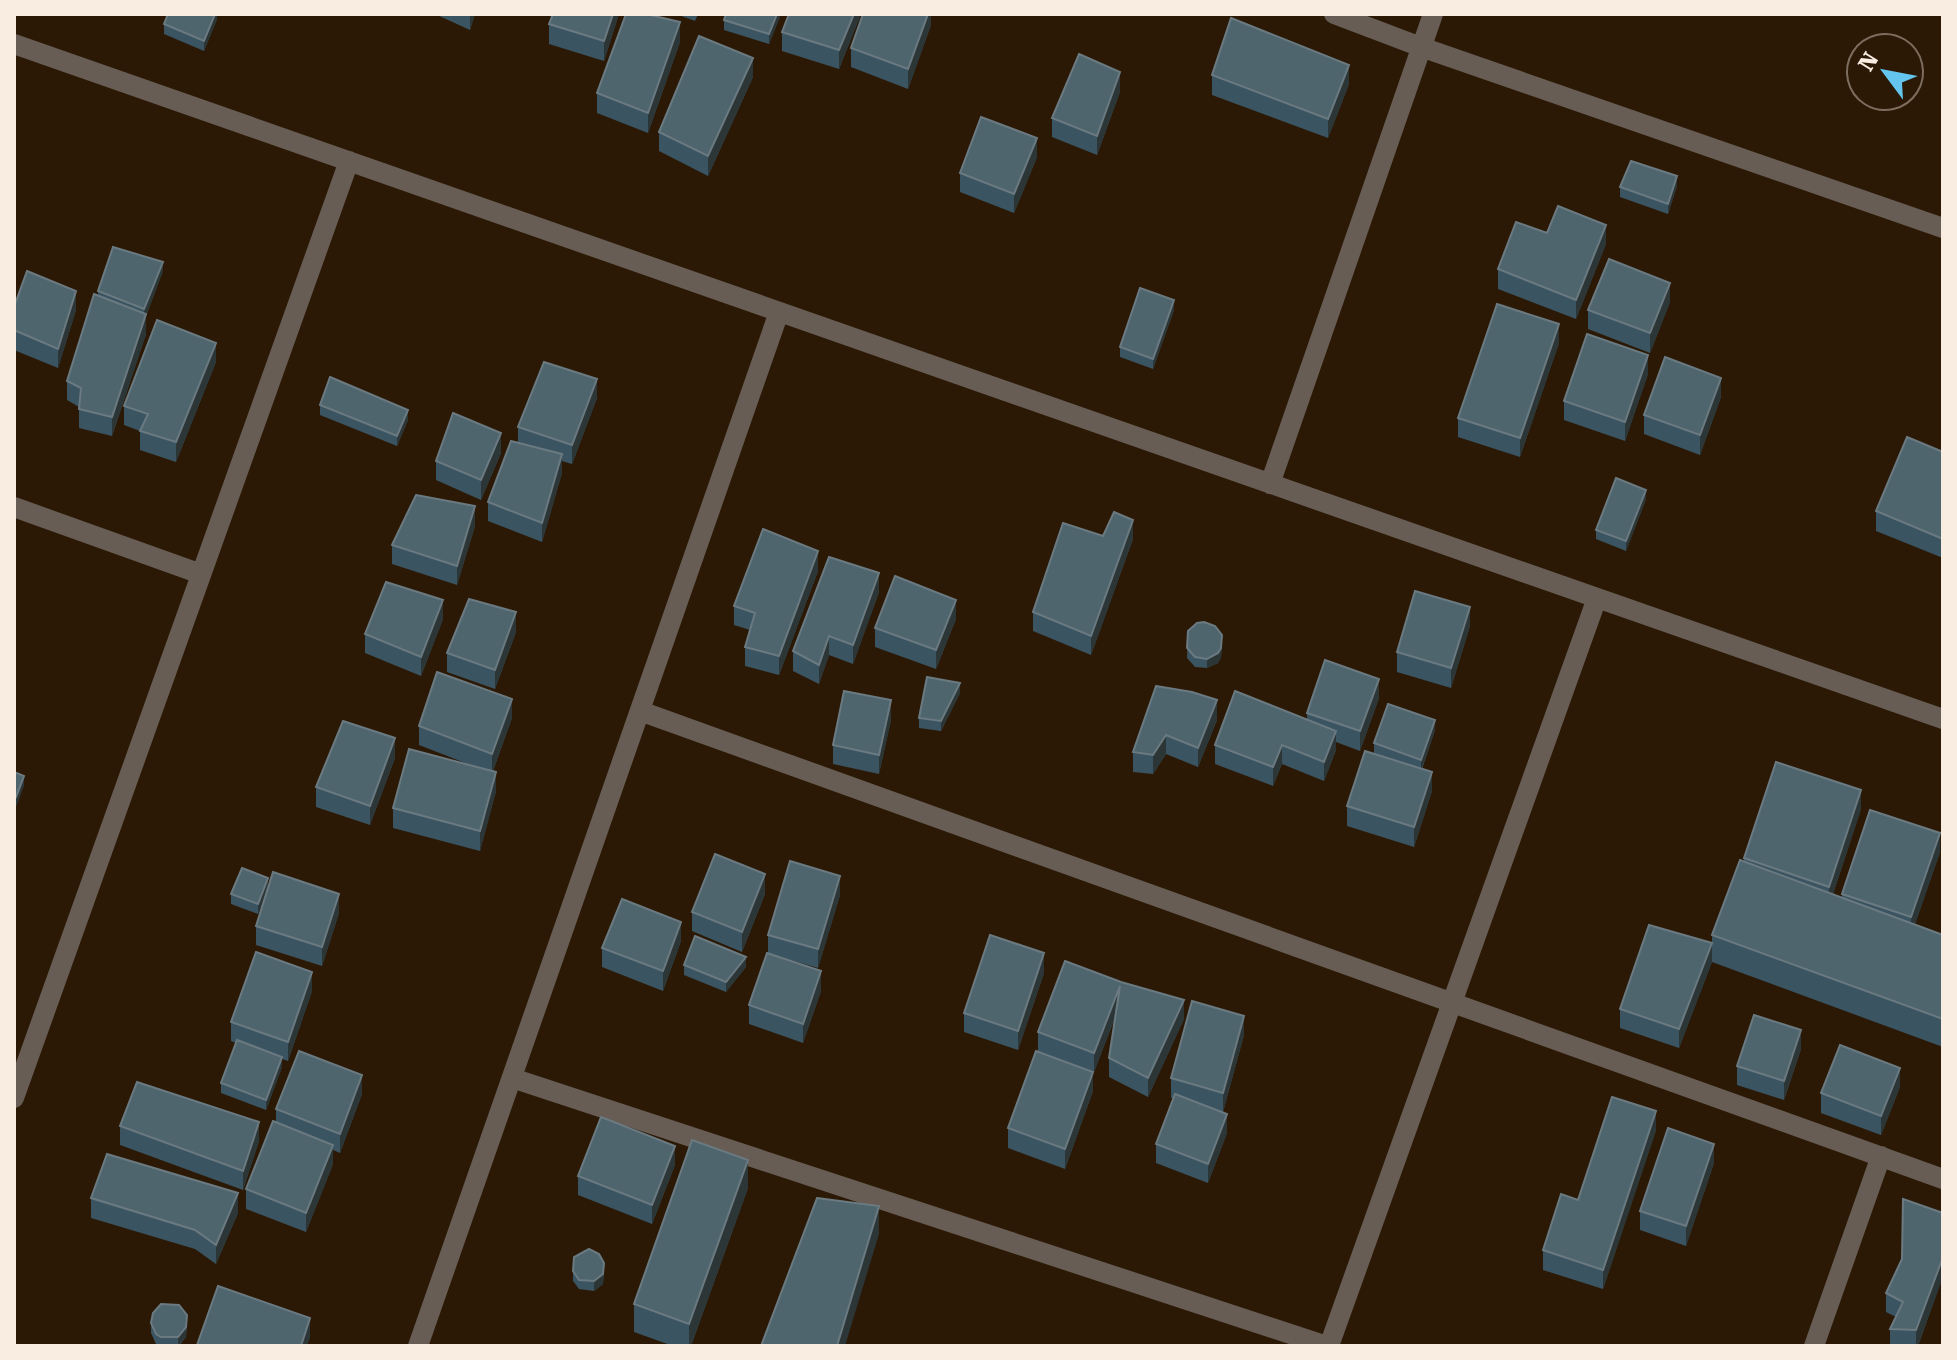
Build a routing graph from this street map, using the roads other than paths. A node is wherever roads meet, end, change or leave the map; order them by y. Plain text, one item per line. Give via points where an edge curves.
1 (1334, 14) edge
2 (1433, 14) edge
3 (14, 44) edge
4 (1421, 47) junction
5 (349, 161) junction
6 (1943, 228) edge
7 (779, 312) junction
8 (1270, 484) junction
9 (14, 507) edge
10 (201, 574) junction
11 (1597, 598) junction
12 (640, 711) junction
13 (1943, 719) edge
14 (1452, 1002) junction
15 (512, 1078) junction
16 (14, 1098) edge
17 (1881, 1156) junction
18 (1943, 1179) edge
19 (418, 1346) edge
20 (1328, 1346) edge
21 (1814, 1346) edge

1 - 4 street
2 - 4 street
3 - 5 street
4 - 6 street
4 - 8 street
5 - 7 street
5 - 10 street
7 - 8 street
7 - 12 street
8 - 11 street
9 - 10 street
10 - 16 street
11 - 13 street
11 - 14 street
12 - 14 street
12 - 15 street
14 - 17 street
14 - 20 street
15 - 19 street
15 - 20 street
17 - 18 street
17 - 21 street

